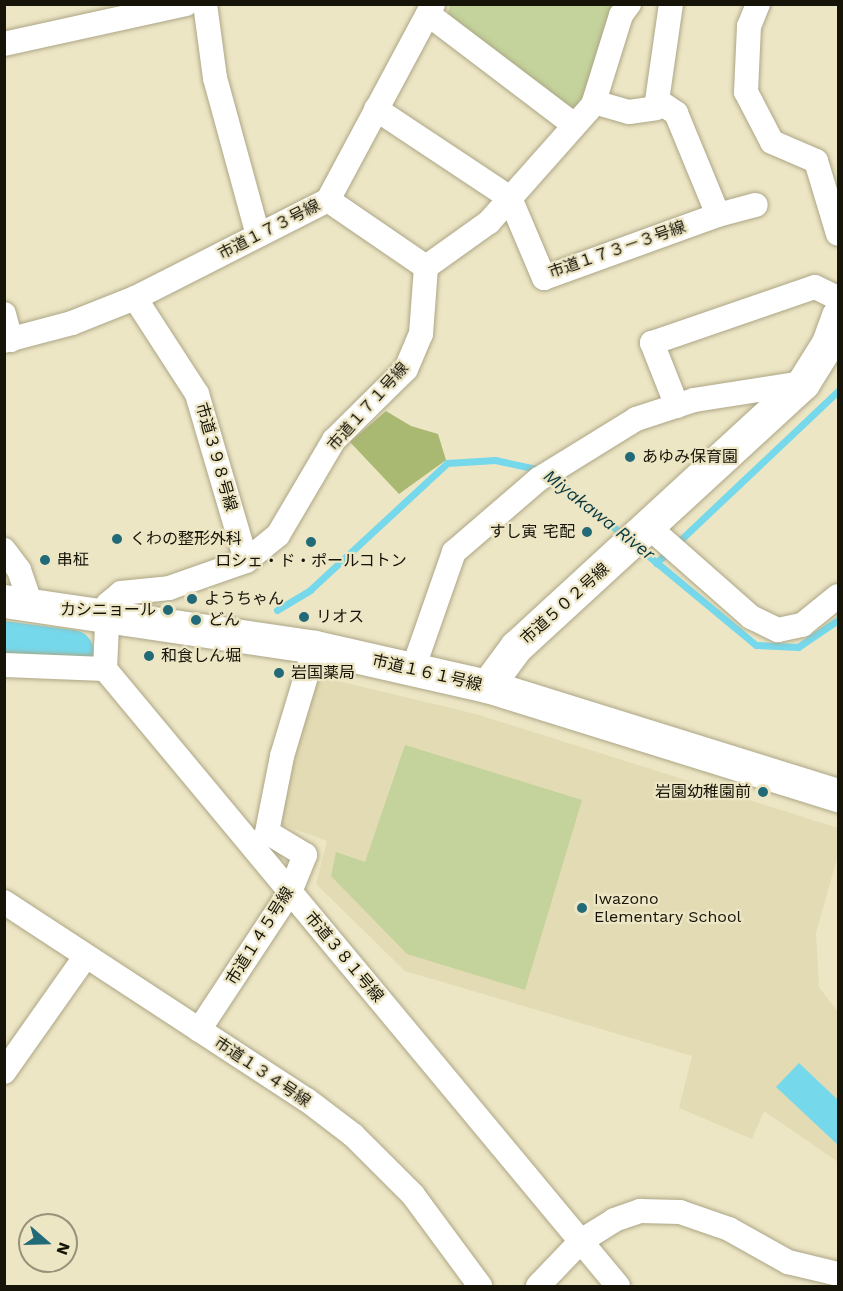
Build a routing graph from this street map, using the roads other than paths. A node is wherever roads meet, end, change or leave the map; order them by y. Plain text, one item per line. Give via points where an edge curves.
1 (186, 4) edge
2 (205, 4) edge
3 (629, 4) edge
4 (671, 4) edge
5 (758, 4) edge
6 (431, 9) edge
7 (4, 44) edge
8 (658, 101) junction
9 (594, 102) junction
10 (376, 109) junction
11 (574, 125) junction
12 (510, 198) junction
13 (328, 200) junction
14 (756, 205) dead end
15 (717, 215) junction
16 (838, 234) edge
17 (258, 235) junction
18 (426, 267) junction
19 (135, 298) junction
20 (838, 298) edge
21 (4, 314) edge
22 (838, 316) edge
23 (8, 340) edge
24 (803, 383) junction
25 (677, 406) junction
26 (644, 538) junction
27 (4, 550) edge
28 (246, 561) junction
29 (838, 596) edge
30 (18, 603) edge
31 (106, 614) junction
32 (315, 647) junction
33 (4, 665) edge
34 (105, 669) junction
35 (413, 669) junction
36 (487, 686) junction
37 (838, 795) edge
38 (290, 892) junction
39 (4, 902) edge
40 (85, 957) junction
41 (199, 1030) junction
42 (4, 1072) edge
43 (581, 1241) junction
44 (836, 1278) edge
45 (480, 1287) edge
46 (538, 1287) edge
47 (618, 1287) edge

1 - 7 street
2 - 17 street via 215,78
3 - 9 street via 621,15
4 - 8 street
5 - 16 street via 749,26 746,92 772,142 816,161
6 - 10 street, 市道１７３号線
6 - 11 street
8 - 9 street via 656,108 629,112
8 - 15 street via 676,113
9 - 11 street
10 - 12 street
10 - 13 street, 市道１７３号線
11 - 12 street
12 - 15 street, 市道１７３－３号線 via 544,278
12 - 18 street via 489,222
13 - 17 street, 市道１７３号線
13 - 18 street
14 - 15 street, 市道１７３－３号線
17 - 19 street, 市道１７３号線
18 - 28 street, 市道１７１号線 via 422,334 406,369 334,440 278,535
19 - 23 street, 市道１７３号線 via 72,323
19 - 28 street, 市道３９８号線 via 197,394
20 - 25 street via 815,287 652,343
21 - 23 street
22 - 24 street, 市道５０２号線 via 828,343
24 - 25 street
24 - 26 street, 市道５０２号線
25 - 35 street via 636,419 539,479 454,552
26 - 29 street via 684,558 751,616 778,630 802,625
26 - 36 street, 市道５０２号線 via 516,647
27 - 30 street via 19,570
28 - 31 street, 市道１７１号線 via 168,588 121,593 108,604
30 - 31 street, 市道１６１号線
31 - 32 street, 市道１６１号線
31 - 34 street
32 - 35 street, 市道１６１号線
32 - 38 street, 市道１４５号線 via 282,756 267,832 305,855
33 - 34 street
34 - 38 street, 市道３８１号線
35 - 36 street, 市道１６１号線
36 - 37 street, 市道１６１号線
38 - 41 street, 市道１４５号線
38 - 43 street, 市道３８１号線
39 - 40 street, 市道１３４号線
40 - 41 street, 市道１３４号線
40 - 42 street
41 - 45 street, 市道１３４号線 via 353,1135 413,1195
43 - 44 street via 614,1220 640,1211 680,1212 729,1229 788,1262
43 - 46 street
43 - 47 street, 市道３８１号線

